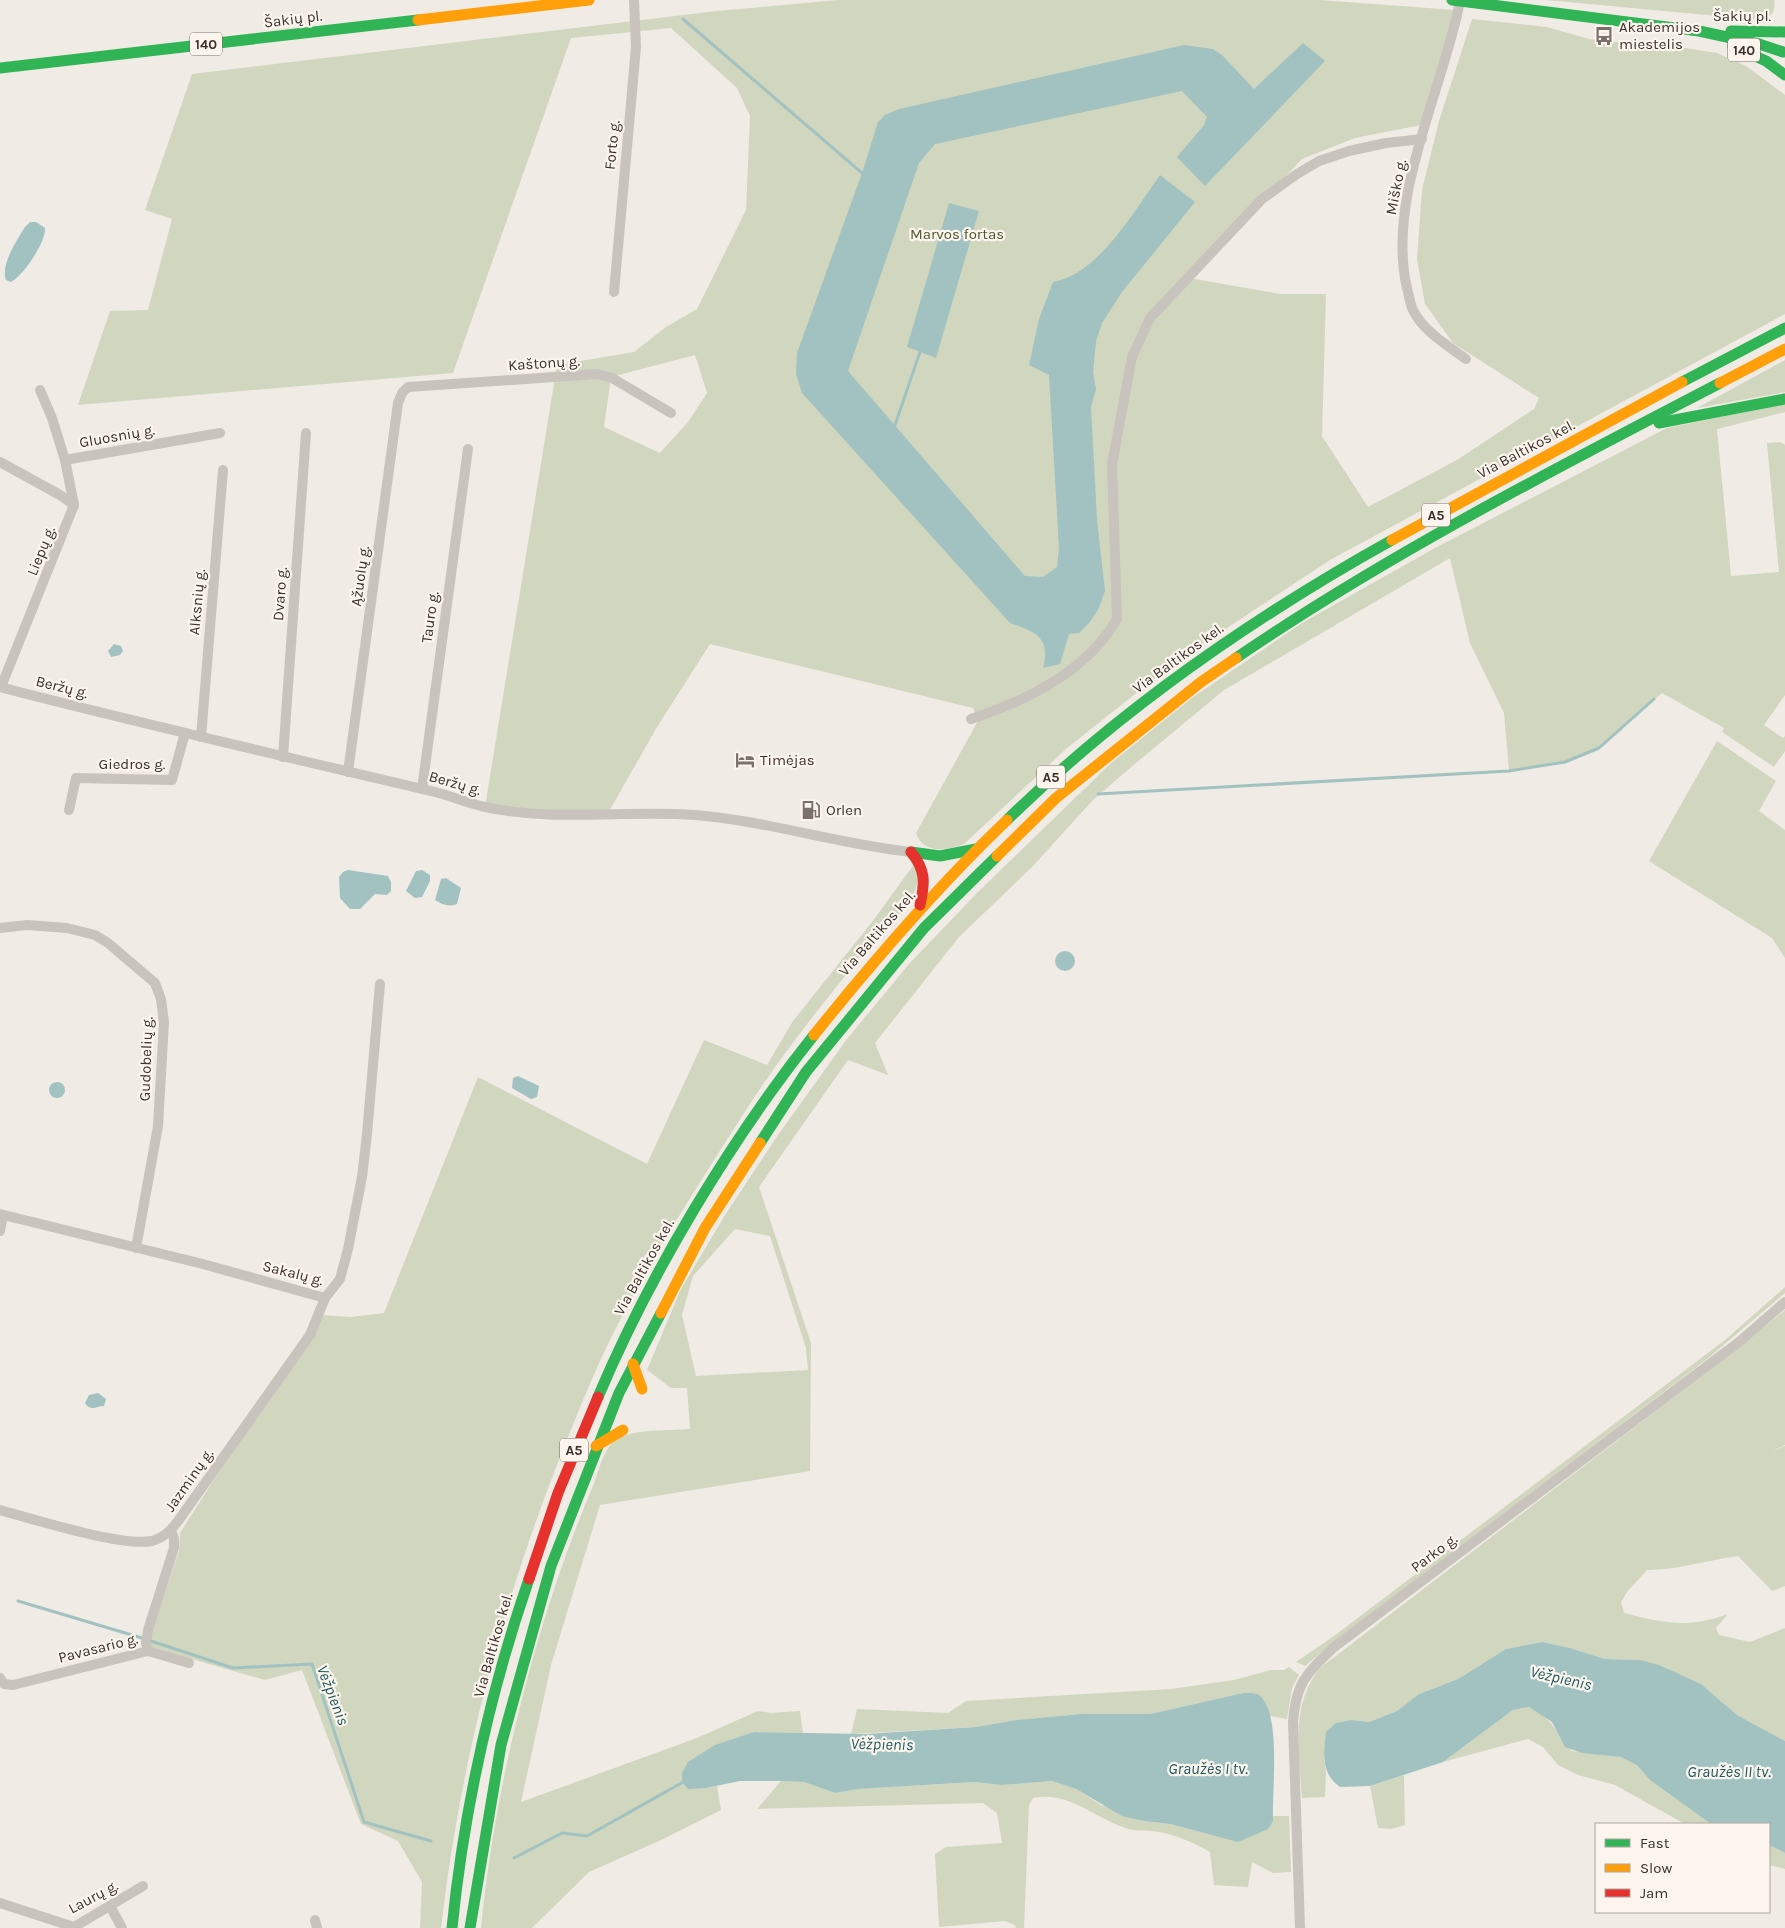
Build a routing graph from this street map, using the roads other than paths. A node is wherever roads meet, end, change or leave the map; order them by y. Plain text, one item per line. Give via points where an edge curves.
1 (589, 0) edge
2 (634, 0) edge
3 (1456, 1) edge
4 (1699, 31) junction
5 (1785, 32) edge
6 (1785, 36) edge
7 (1784, 54) edge
8 (0, 68) edge
9 (1785, 75) edge
10 (1422, 139) junction
11 (614, 292) dead end
12 (1785, 328) edge
13 (1785, 349) edge
14 (1466, 359) dead end
15 (408, 387) joint
16 (40, 390) dead end
17 (1785, 399) edge
18 (671, 413) dead end
19 (1635, 428) junction
20 (220, 433) dead end
21 (306, 433) dead end
22 (468, 449) dead end
23 (65, 460) junction
24 (0, 462) edge
25 (223, 470) dead end
26 (74, 505) junction
27 (1, 687) edge
28 (971, 719) dead end
29 (185, 733) junction
30 (201, 737) junction
31 (284, 757) junction
32 (348, 772) junction
33 (422, 789) junction
34 (69, 810) dead end
35 (976, 849) junction
36 (911, 852) junction
37 (920, 906) junction
38 (0, 928) edge
39 (380, 984) dead end
40 (1, 1214) edge
41 (0, 1231) edge
42 (136, 1248) junction
43 (325, 1298) junction
44 (1785, 1302) edge
45 (633, 1364) junction
46 (642, 1389) dead end
47 (623, 1430) dead end
48 (596, 1446) junction
49 (0, 1510) edge
50 (171, 1531) junction
51 (148, 1651) junction
52 (189, 1663) dead end
53 (0, 1678) edge
54 (143, 1886) dead end
55 (0, 1903) edge
56 (110, 1906) junction
57 (122, 1928) edge
58 (452, 1928) edge
59 (470, 1928) edge
60 (1300, 1928) edge

1 - 8 main road, Šakių pl. / 140
2 - 11 street, Forto g. via 636,47
3 - 4 main road, Šakių pl. / 140
3 - 10 street, Miško g.
4 - 5 main road, Šakių pl. / 140
4 - 7 main road, Šakių pl. via 1764,45
4 - 9 main road, 140 via 1754,55
6 - 7 main road
10 - 14 street, Miško g. via 1405,216 1404,272 1413,310 1432,334
10 - 28 street via 1386,142 1349,151 1319,161 1297,174 1262,199 1150,318 1132,357 1112,464 1117,619 1093,651 1058,680 1014,704
12 - 35 main road, Via Baltikos kel. / A5 via 1501,479 1265,614 1195,663 1058,771
13 - 19 main road, A5
15 - 18 street, Kaštonų g. via 598,374 612,378
15 - 32 street, Ąžuolų g. via 398,403
16 - 23 street
17 - 19 main road
19 - 45 main road, A5 via 1422,543 1280,627 1137,729 996,854 875,984 809,1070 701,1232 664,1297
20 - 23 street, Gluosnių g.
21 - 31 street, Dvaro g.
22 - 33 street, Tauro g.
23 - 26 street, Gluosnių g.
24 - 26 street
25 - 30 street, Alksnių g.
26 - 27 street, Liepų g.
27 - 29 street, Beržų g.
29 - 30 street, Beržų g.
29 - 34 street, Giedros g. via 172,780 76,778
30 - 31 street, Beržų g.
31 - 32 street, Beržų g.
32 - 33 street, Beržų g.
33 - 36 street, Beržų g. via 485,807 515,811 607,816 693,815
35 - 36 main road via 940,856
35 - 37 main road, Via Baltikos kel. / A5
36 - 37 main road via 926,875
37 - 58 main road, Via Baltikos kel. / A5 via 845,992 758,1108 673,1243 616,1352 548,1518 509,1640 470,1806
38 - 42 street, Gudobelių g. via 27,925 67,928 95,935 108,942 155,983 162,1000 164,1022 158,1126
39 - 43 street, Sakalų g. via 362,1177 340,1279
40 - 41 street
40 - 42 street, Sakalų g.
42 - 43 street, Sakalų g.
43 - 50 street, Jazminų g. via 310,1335
44 - 60 street, Parko g. via 1739,1342 1333,1648 1307,1673 1297,1696 1293,1722
45 - 46 main road
45 - 48 main road, A5
47 - 48 main road
48 - 59 main road, A5 via 565,1526 525,1652 491,1794
49 - 50 street, Jazminų g. via 119,1540 151,1541
50 - 51 street via 174,1548 148,1630
51 - 52 street, Pavasario g.
51 - 53 street, Pavasario g. via 13,1685 4,1684
54 - 56 street, Laurų g.
55 - 56 street, Laurų g. via 74,1927
56 - 57 street

